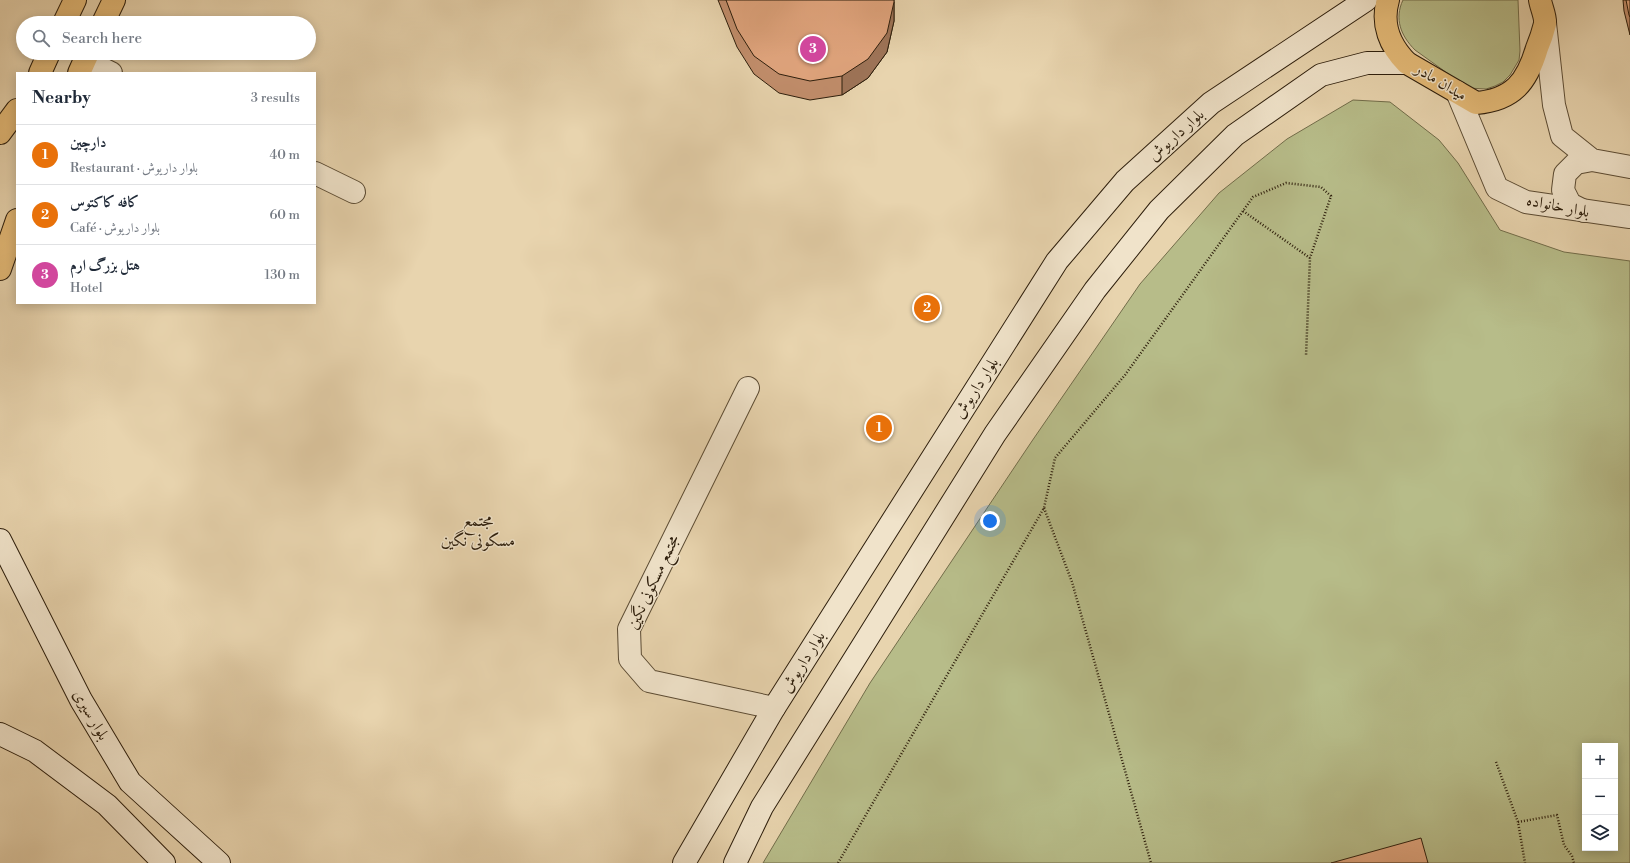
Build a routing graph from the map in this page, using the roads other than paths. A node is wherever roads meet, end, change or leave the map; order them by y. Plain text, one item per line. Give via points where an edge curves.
1 (75, 0) edge
2 (114, 0) edge
3 (1366, 0) edge
4 (1388, 0) edge
5 (1540, 0) edge
6 (67, 16) edge
7 (106, 16) edge
8 (1545, 23) junction
9 (46, 60) edge
10 (84, 62) edge
11 (1407, 63) junction
12 (40, 72) edge
13 (109, 72) edge
14 (1457, 92) junction
15 (16, 111) edge
16 (0, 133) edge
17 (1592, 160) junction
18 (1630, 167) edge
19 (316, 173) edge
20 (354, 192) dead end
21 (1584, 211) junction
22 (1630, 217) edge
23 (16, 223) edge
24 (0, 270) edge
25 (748, 388) dead end
26 (0, 540) edge
27 (774, 708) junction
28 (0, 734) edge
29 (164, 863) edge
30 (219, 863) edge
31 (684, 863) edge
32 (735, 863) edge

1 - 6 main road
2 - 7 main road
3 - 27 main road, بلوار داریوش via 1211,103 1125,181 1057,261
4 - 11 main road, میدان مادر via 1385,19 1387,32 1399,55
5 - 8 main road
8 - 14 main road, میدان مادر via 1528,73 1521,84 1511,92 1488,102 1476,103
8 - 17 main road via 1554,105 1562,136
9 - 12 main road
10 - 13 main road
11 - 14 main road, میدان مادر
11 - 32 main road via 1367,63 1321,75 1235,135 1159,210 1095,290 996,434 762,807
14 - 21 main road, بلوار خانواده via 1497,188 1526,202
15 - 16 main road
17 - 18 main road
17 - 21 main road via 1576,163 1565,174 1563,190 1570,204
19 - 20 main road
21 - 22 main road, بلوار خانواده
23 - 24 main road
25 - 27 main road, مجتمع مسکونی نگین via 629,629 630,660 649,681
26 - 30 main road, بلوار سیری via 81,700 130,782
27 - 31 main road, بلوار داریوش
28 - 29 main road via 35,751 107,805

